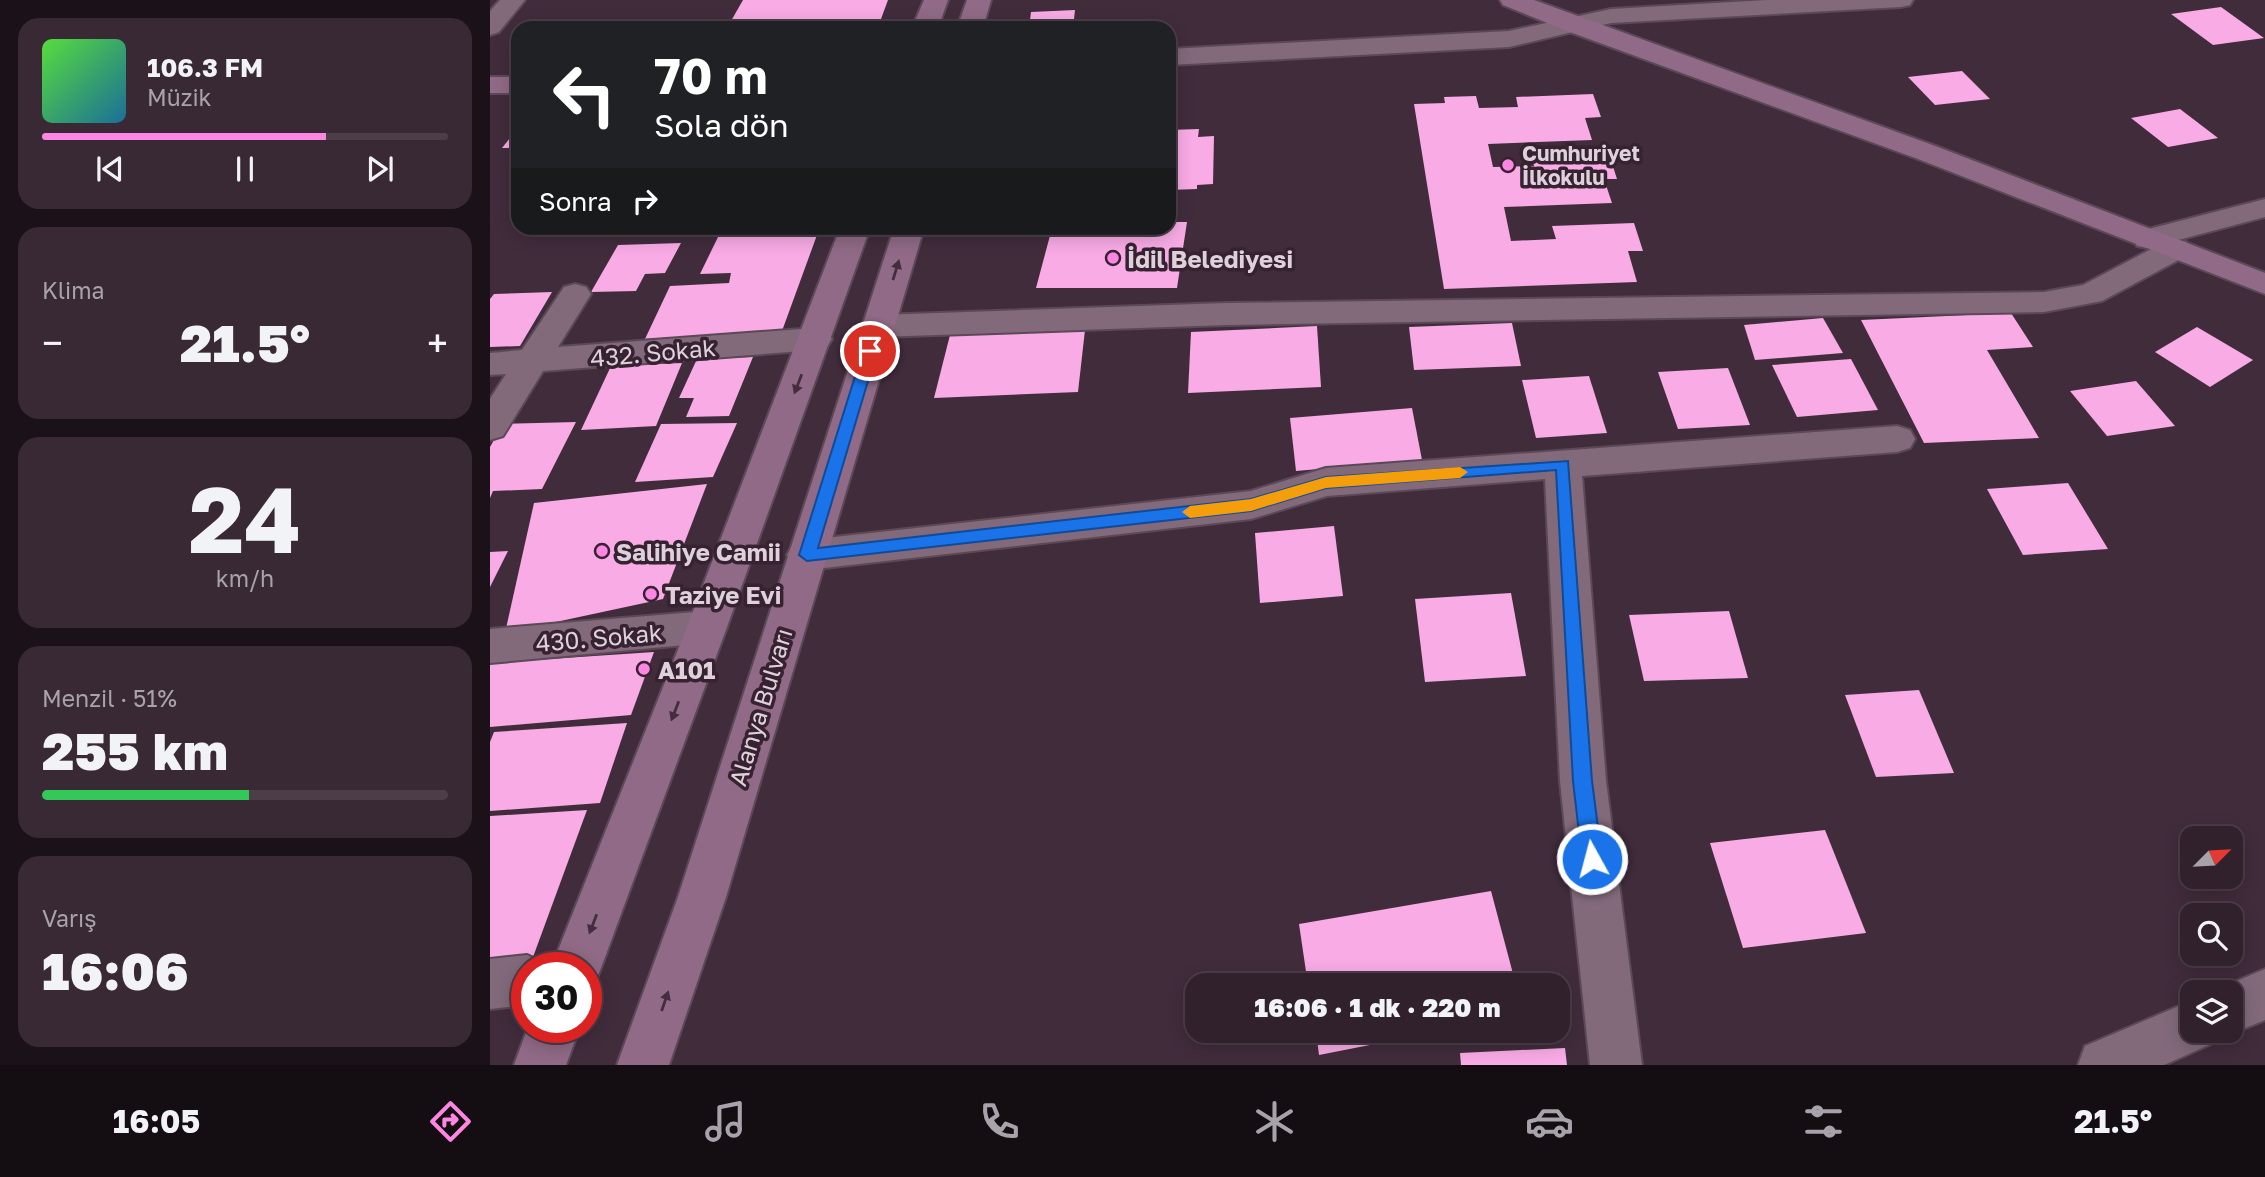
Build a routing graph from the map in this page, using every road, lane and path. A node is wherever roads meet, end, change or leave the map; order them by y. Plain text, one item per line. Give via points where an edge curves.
1 (513, 0) edge
2 (936, 0) edge
3 (979, 0) edge
4 (1512, 0) edge
5 (1901, 0) edge
6 (1607, 8) edge
7 (928, 21) edge
8 (972, 21) edge
9 (1576, 26) junction
10 (490, 27) edge
11 (1176, 57) edge
12 (511, 63) edge
13 (490, 64) edge
14 (490, 85) edge
15 (511, 85) edge
16 (2265, 208) edge
17 (852, 235) edge
18 (907, 235) edge
19 (2162, 244) junction
20 (2265, 284) edge
21 (575, 294) dead end
22 (878, 326) junction
23 (815, 339) junction
24 (532, 362) junction
25 (490, 364) edge
26 (490, 428) edge
27 (1897, 439) dead end
28 (1563, 464) junction
29 (807, 555) junction
30 (708, 627) junction
31 (490, 646) edge
32 (582, 952) edge
33 (511, 982) edge
34 (490, 984) edge
35 (2265, 994) edge
36 (2243, 1004) edge
37 (2180, 1032) edge
38 (548, 1043) edge
39 (540, 1065) edge
40 (643, 1065) edge
41 (1616, 1065) edge
42 (2104, 1065) edge

1 - 10 street
2 - 7 main road
3 - 8 main road
4 - 9 main road
5 - 6 street
6 - 9 street
9 - 11 street via 1509,39
9 - 19 main road via 1928,153
12 - 13 main road
14 - 15 main road
16 - 19 street
17 - 23 main road
22 -> 18 main road, Alanya Bulvarı
19 - 20 main road
19 - 22 street via 2091,294 2044,302 1239,314
21 - 24 street
22 - 29 main road, Alanya Bulvarı
23 - 24 street, 432. Sokak
23 -> 30 main road
24 - 25 street, 432. Sokak
24 - 26 street
27 - 28 street
28 - 29 street via 1326,482 1251,505
28 - 41 street via 1583,781
40 -> 29 main road, Alanya Bulvarı via 702,897
30 - 31 street, 430. Sokak
30 -> 32 main road
33 - 34 street
35 - 36 street
37 - 42 street
38 - 39 main road

